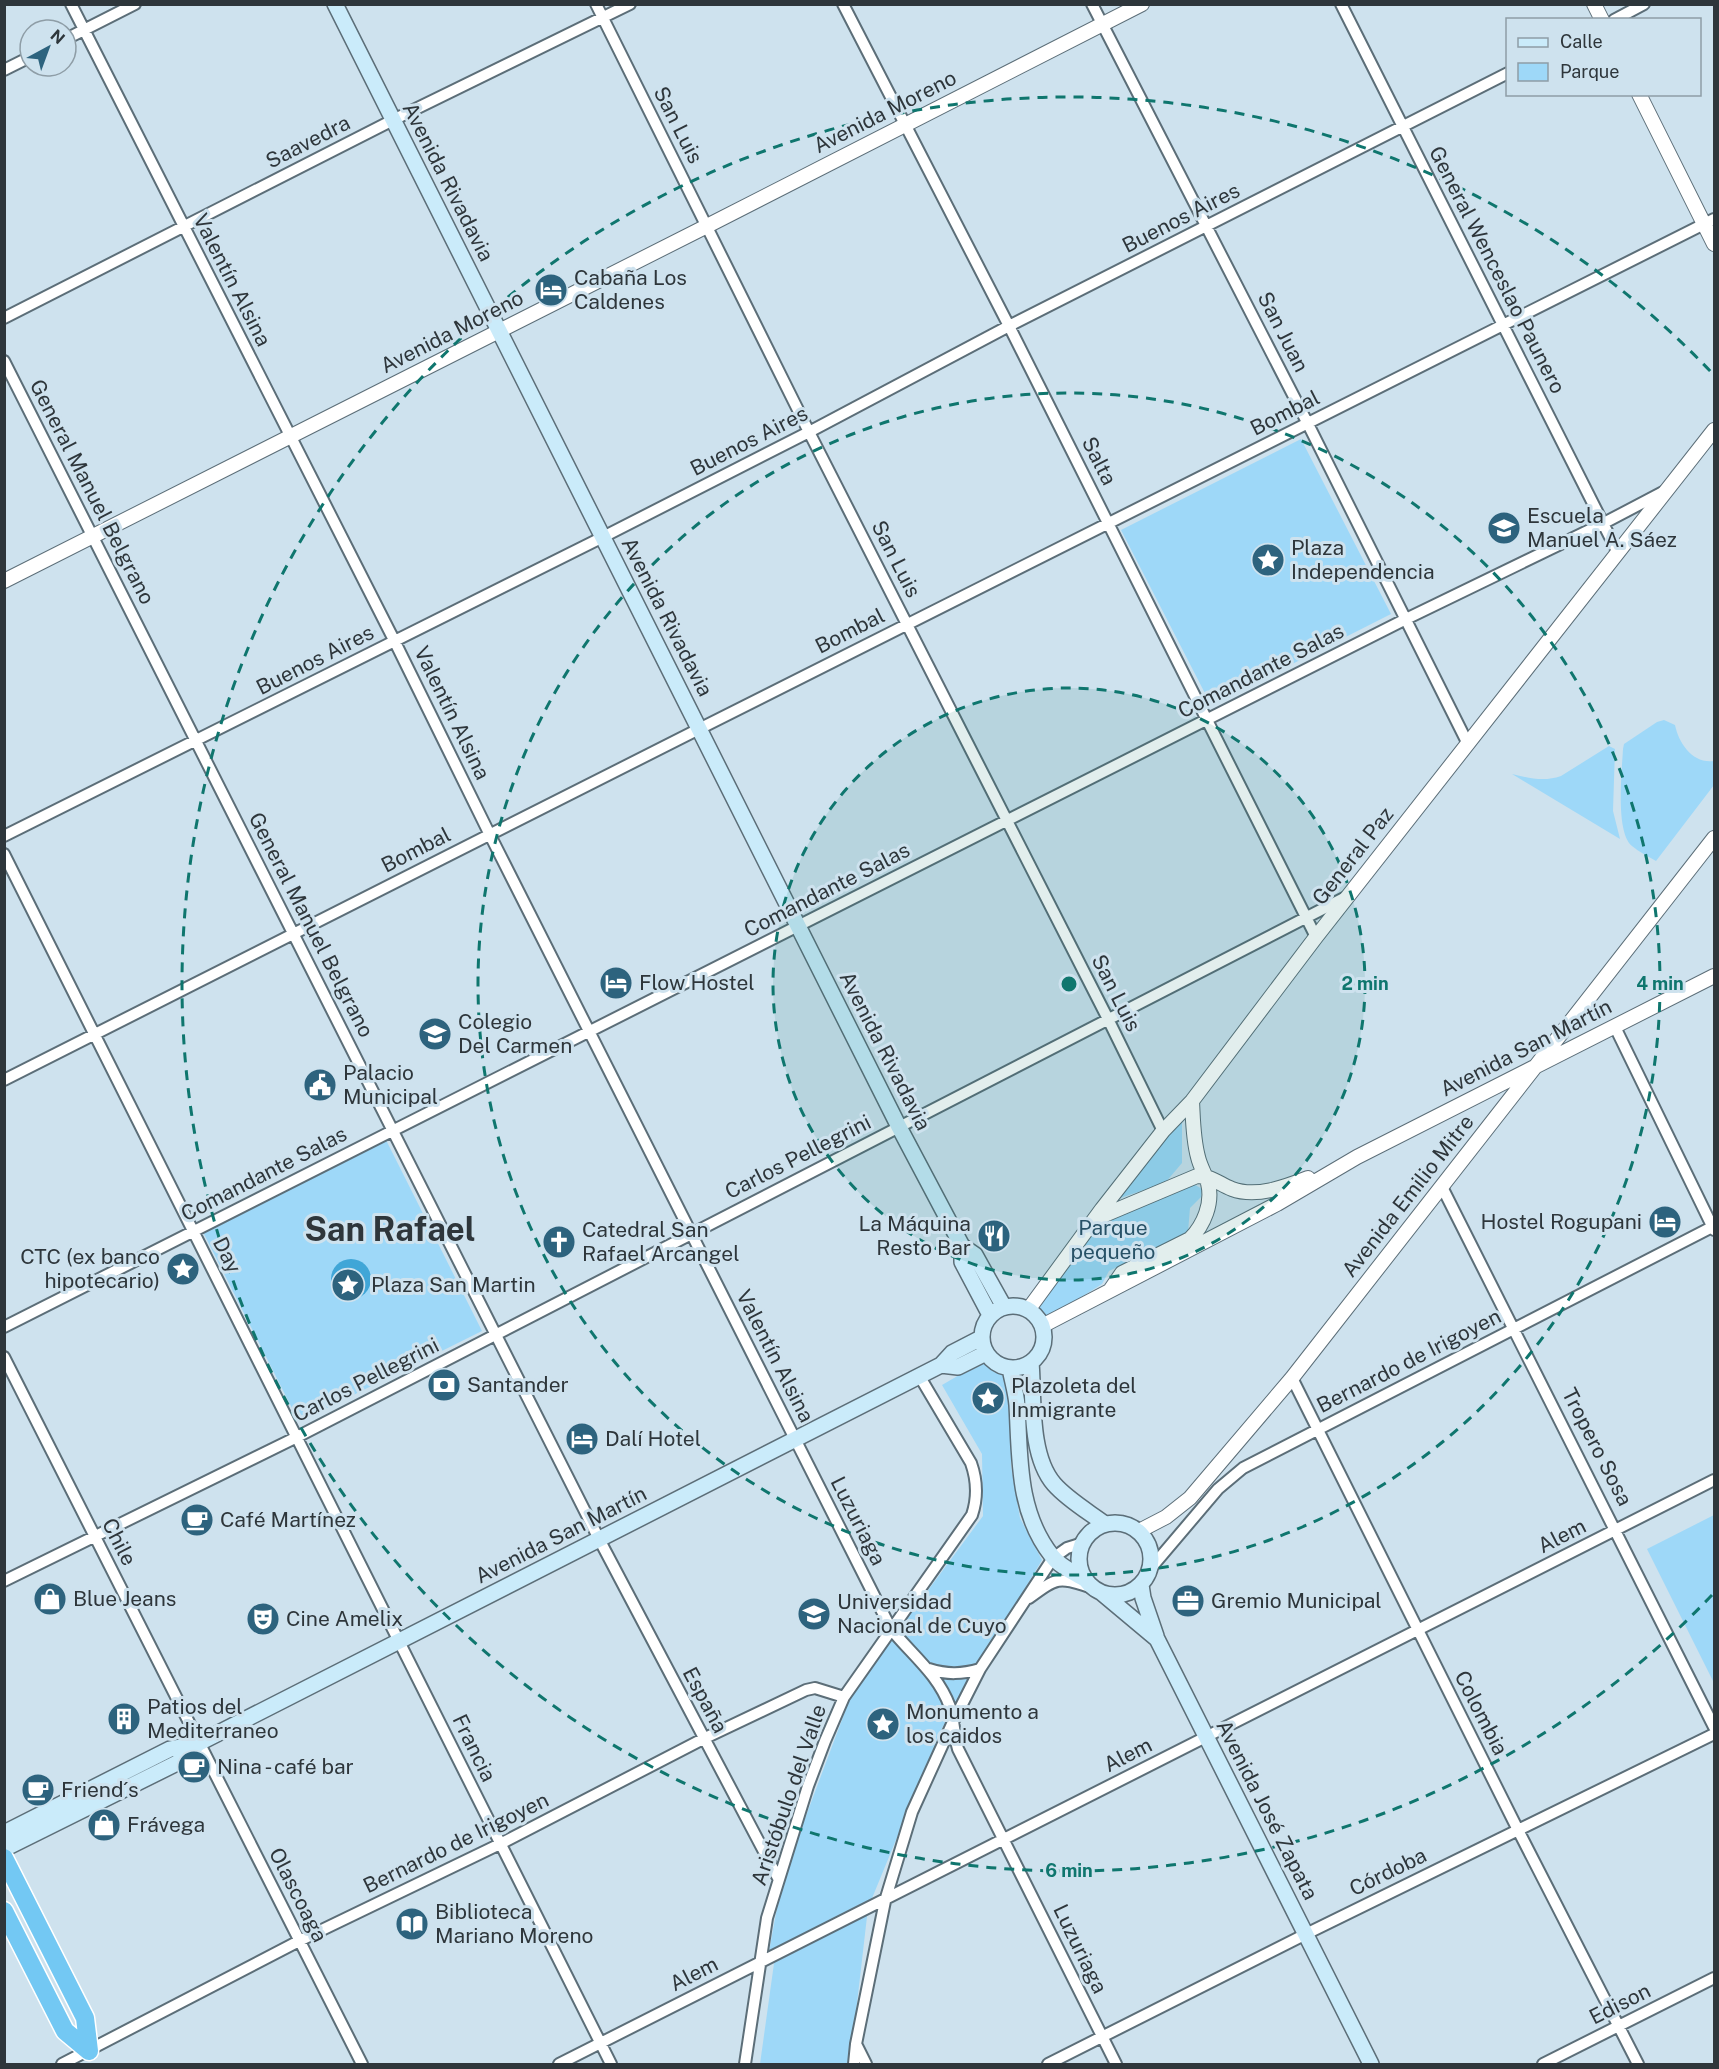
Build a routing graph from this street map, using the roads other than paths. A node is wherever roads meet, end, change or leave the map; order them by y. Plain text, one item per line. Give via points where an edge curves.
1 (71, 4) edge
2 (135, 4) edge
3 (335, 4) edge
4 (596, 4) edge
5 (630, 4) edge
6 (843, 4) edge
7 (1092, 4) edge
8 (1142, 4) edge
9 (1341, 4) edge
10 (1594, 4) edge
11 (1644, 4) edge
12 (603, 18) junction
13 (1601, 18) edge
14 (1618, 18) edge
15 (1102, 24) junction
16 (84, 30) junction
17 (78, 33) edge
18 (18, 63) edge
19 (4, 70) edge
20 (1506, 74) edge
21 (1640, 96) edge
22 (393, 120) junction
23 (905, 125) junction
24 (1403, 126) junction
25 (1709, 222) edge
26 (707, 226) junction
27 (183, 227) junction
28 (1206, 227) junction
29 (1714, 244) edge
30 (4, 318) edge
31 (1009, 326) junction
32 (1504, 326) junction
33 (499, 331) junction
34 (4, 361) edge
35 (1308, 424) junction
36 (1714, 430) edge
37 (809, 432) junction
38 (289, 437) junction
39 (1668, 490) junction
40 (1108, 523) junction
41 (1602, 524) junction
42 (93, 536) junction
43 (603, 537) junction
44 (1618, 553) junction
45 (4, 580) edge
46 (1406, 619) junction
47 (907, 624) junction
48 (395, 642) junction
49 (1207, 721) junction
50 (699, 729) junction
51 (196, 741) junction
52 (1468, 744) junction
53 (1006, 821) junction
54 (490, 835) junction
55 (4, 836) edge
56 (1714, 838) edge
57 (4, 854) edge
58 (1350, 895) junction
59 (1306, 917) junction
60 (798, 926) junction
61 (294, 934) junction
62 (1316, 937) junction
63 (1714, 976) edge
64 (1108, 1019) junction
65 (1615, 1027) junction
66 (589, 1032) junction
67 (94, 1035) junction
68 (1535, 1067) junction
69 (4, 1080) edge
70 (1192, 1101) junction
71 (899, 1127) junction
72 (393, 1131) junction
73 (1162, 1131) junction
74 (1357, 1157) junction
75 (1206, 1176) junction
76 (1442, 1187) junction
77 (1094, 1219) junction
78 (1714, 1228) edge
79 (194, 1232) junction
80 (691, 1234) junction
81 (962, 1246) junction
82 (1110, 1291) junction
83 (1004, 1307) junction
84 (1028, 1310) junction
85 (990, 1315) junction
86 (1042, 1326) junction
87 (4, 1327) edge
88 (1515, 1329) junction
89 (496, 1335) junction
90 (984, 1345) junction
91 (4, 1358) edge
92 (1031, 1362) junction
93 (1010, 1368) junction
94 (920, 1377) junction
95 (1292, 1378) junction
96 (1317, 1429) junction
97 (297, 1437) junction
98 (795, 1440) junction
99 (1714, 1480) edge
100 (1106, 1524) junction
101 (1616, 1530) junction
102 (1138, 1531) junction
103 (94, 1537) junction
104 (599, 1539) junction
105 (1083, 1543) junction
106 (1053, 1558) junction
107 (1151, 1568) junction
108 (4, 1581) edge
109 (1141, 1584) junction
110 (1094, 1587) junction
111 (1024, 1602) junction
112 (891, 1629) junction
113 (1418, 1630) junction
114 (1157, 1639) junction
115 (399, 1641) junction
116 (929, 1669) junction
117 (980, 1669) junction
118 (844, 1697) junction
119 (952, 1724) junction
120 (1714, 1727) edge
121 (1714, 1734) edge
122 (1206, 1737) junction
123 (703, 1739) junction
124 (199, 1743) junction
125 (1518, 1830) junction
126 (4, 1833) edge
127 (1004, 1839) junction
128 (500, 1844) junction
129 (4, 1849) edge
130 (4, 1858) edge
131 (778, 1878) junction
132 (885, 1901) junction
133 (4, 1911) edge
134 (1306, 1934) junction
135 (299, 1941) junction
136 (760, 1963) junction
137 (1714, 1978) edge
138 (1618, 2026) junction
139 (1102, 2037) junction
140 (600, 2044) junction
141 (856, 2044) junction
142 (92, 2058) edge
143 (62, 2064) edge
144 (362, 2064) edge
145 (559, 2064) edge
146 (611, 2064) edge
147 (745, 2064) edge
148 (854, 2064) edge
149 (866, 2064) edge
150 (1048, 2064) edge
151 (1116, 2064) edge
152 (1371, 2064) edge
153 (1543, 2064) edge
154 (1638, 2064) edge

1 - 16 street, Valentín Alsina
2 - 16 street
3 - 22 main road, Avenida Rivadavia
4 - 12 street, San Luis
5 - 12 street, Saavedra
6 - 23 street, Salta
7 - 15 street, San Juan
8 - 15 street, Avenida Moreno
9 - 24 street, General Wenceslao Paunero
10 - 13 street
11 - 14 street
12 - 22 street, Saavedra
12 - 26 street, San Luis
15 - 23 street, Avenida Moreno
15 - 28 street, San Juan
16 - 17 street
16 - 27 street, Valentín Alsina
18 - 19 street
20 - 24 street, Buenos Aires
21 - 25 street
22 - 27 street, Saavedra
22 - 33 main road, Avenida Rivadavia
23 - 26 street, Avenida Moreno
23 - 31 street, Salta
24 - 28 street, Buenos Aires
24 - 32 street, General Wenceslao Paunero
25 - 29 street
25 - 32 street, Bombal
26 - 33 street, Avenida Moreno
26 - 37 street, San Luis
27 - 30 street, Saavedra
27 - 38 street, Valentín Alsina
28 - 31 street, Buenos Aires
28 - 35 street, San Juan
31 - 37 street, Buenos Aires
31 - 40 street, Salta
32 - 35 street, Bombal
32 - 41 street, General Wenceslao Paunero
33 - 38 street, Avenida Moreno
33 - 43 main road, Avenida Rivadavia
34 - 42 street, General Manuel Belgrano
35 - 40 street, Bombal
35 - 46 street, San Juan
36 - 39 street, General Paz
37 - 43 street, Buenos Aires
37 - 47 street, San Luis
38 - 42 street, Avenida Moreno
38 - 48 street, Valentín Alsina
39 - 41 street, Comandante Salas
39 - 44 street, General Paz
40 - 47 street, Bombal
40 - 49 street, Salta
41 - 44 street, General Wenceslao Paunero
41 - 46 street, Comandante Salas
42 - 45 street, Avenida Moreno
42 - 51 street, General Manuel Belgrano
43 - 48 street, Buenos Aires
43 - 50 main road, Avenida Rivadavia
44 - 52 street, General Paz
46 - 49 street, Comandante Salas
46 - 52 street, San Juan
47 - 50 street, Bombal
47 - 53 street, San Luis
48 - 51 street, Buenos Aires
48 - 54 street, Valentín Alsina
49 - 53 street, Comandante Salas
49 - 59 street, Salta
50 - 54 street, Bombal
50 - 60 main road, Avenida Rivadavia
51 - 55 street, Buenos Aires
51 - 61 street, General Manuel Belgrano
52 - 58 street, General Paz
53 - 60 street, Comandante Salas
53 - 64 street, San Luis
54 - 61 street, Bombal
54 - 66 street, Valentín Alsina
56 - 68 street, Avenida Emilio Mitre
57 - 67 street, Day
58 - 59 street, Carlos Pellegrini
58 - 62 street, General Paz
59 - 62 street, Salta
59 - 64 street, Carlos Pellegrini
60 - 66 street, Comandante Salas
60 - 71 main road, Avenida Rivadavia
61 - 67 street, Bombal
61 - 72 street, General Manuel Belgrano
62 - 70 street, General Paz
63 - 65 street, Avenida San Martín
64 - 71 street, Carlos Pellegrini
64 - 73 street, San Luis
65 - 68 street, Avenida San Martín
65 - 78 street
66 - 72 street, Comandante Salas
66 - 80 street, Valentín Alsina
67 - 69 street, Bombal
67 - 79 street, Day
68 - 74 street, Avenida San Martín
68 - 76 street, Avenida Emilio Mitre
70 - 73 street, General Paz
70 - 75 street via 1197,1155
71 - 80 street, Carlos Pellegrini
71 - 81 main road, Avenida Rivadavia
72 - 79 street, Comandante Salas
72 - 89 street, General Manuel Belgrano
73 - 77 street, General Paz
74 - 75 street, Avenida San Martín via 1291,1185 1250,1193
74 - 82 street, Avenida San Martín
75 - 77 street via 1187,1179
75 - 82 street via 1209,1198 1198,1230 1190,1239 1122,1273
76 - 88 street, Tropero Sosa
76 - 95 street, Avenida Emilio Mitre
77 - 84 street, General Paz
78 - 88 street, Bernardo de Irigoyen
79 - 87 street, Comandante Salas
79 - 97 street, Day
80 - 89 street, Carlos Pellegrini
80 - 98 street, Valentín Alsina
81 - 83 main road, Avenida Rivadavia via 975,1255
81 - 85 main road, Avenida Rivadavia via 962,1263
82 - 86 street, Avenida San Martín
83 - 84 main road
83 - 85 main road
84 - 86 main road
85 - 90 main road via 982,1330
86 - 92 main road via 1042,1346
88 - 96 street, Bernardo de Irigoyen
88 - 101 street, Tropero Sosa
89 - 97 street, Carlos Pellegrini
89 - 104 street, General Manuel Belgrano
90 - 93 main road via 992,1360
90 - 94 main road, Avenida San Martín via 952,1353
91 - 103 street, Chile
92 - 93 main road
92 - 100 main road via 1035,1426 1045,1470 1055,1484
93 - 106 main road, Avenida José Zapata via 1017,1402 1019,1467 1024,1492 1039,1537
94 - 98 main road, Avenida San Martín
94 - 112 street, Aristóbulo del Valle via 971,1463 977,1501 972,1515
95 - 96 street, Colombia
95 - 102 street, Avenida Emilio Mitre via 1190,1498
96 - 107 street, Bernardo de Irigoyen via 1230,1478
96 - 113 street, Colombia
97 - 103 street, Carlos Pellegrini
97 - 115 street, Day
98 - 104 main road, Avenida San Martín
98 - 112 street, Luzuriaga
99 - 101 street, Alem
100 - 102 main road via 1128,1525
100 - 105 main road via 1096,1528
101 - 113 street, Alem
101 - 120 street, Tropero Sosa
102 - 107 main road via 1150,1548
103 - 108 street, Carlos Pellegrini
103 - 124 street, Chile
104 - 115 main road, Avenida San Martín
104 - 123 street, España
105 - 106 street
105 - 110 main road via 1079,1562
106 - 110 main road, Avenida José Zapata
106 - 111 street
107 - 109 main road
109 - 110 main road via 1133,1591 1113,1595
109 - 114 main road
110 - 111 street via 1059,1580 1050,1582
110 - 114 main road, Avenida José Zapata
111 - 117 street
112 - 116 street, Luzuriaga
112 - 118 street, Aristóbulo del Valle
113 - 122 street, Alem
113 - 125 street, Colombia
114 - 122 main road, Avenida José Zapata
115 - 124 main road, Avenida San Martín
115 - 128 street, Francia
116 - 117 street via 945,1674
116 - 119 street, Luzuriaga via 950,1706
117 - 119 street
118 - 123 street, Bernardo de Irigoyen via 815,1688 806,1690
118 - 131 street, Aristóbulo del Valle via 808,1786
119 - 127 street, Luzuriaga via 958,1749
119 - 132 street via 912,1812
121 - 125 street, Córdoba
122 - 127 street, Alem
122 - 134 main road, Avenida José Zapata
123 - 128 street, Bernardo de Irigoyen
123 - 131 street, España
124 - 126 main road, Avenida San Martín via 171,1749
124 - 129 main road, Avenida San Martín via 177,1762
124 - 135 street, Olascoaga
125 - 134 street, Córdoba
125 - 138 street, Colombia
127 - 132 street, Alem
127 - 139 street, Luzuriaga
128 - 135 street, Bernardo de Irigoyen
128 - 140 street, Francia
130 - 142 highway via 85,2018
131 - 136 street, Aristóbulo del Valle
132 - 136 street, Alem
132 - 141 street
133 - 142 highway via 65,2031
134 - 139 street, Córdoba
134 - 152 main road, Avenida José Zapata
135 - 142 street, Bernardo de Irigoyen
135 - 144 street, Olascoaga
136 - 140 street, Alem
136 - 147 street, Aristóbulo del Valle
137 - 138 street, Edison
138 - 153 street, Edison
138 - 154 street, Colombia
139 - 150 street, Córdoba
139 - 151 street, Luzuriaga
140 - 145 street, Alem
140 - 146 street, Francia
141 - 148 street
141 - 149 street
142 - 143 street, Bernardo de Irigoyen

